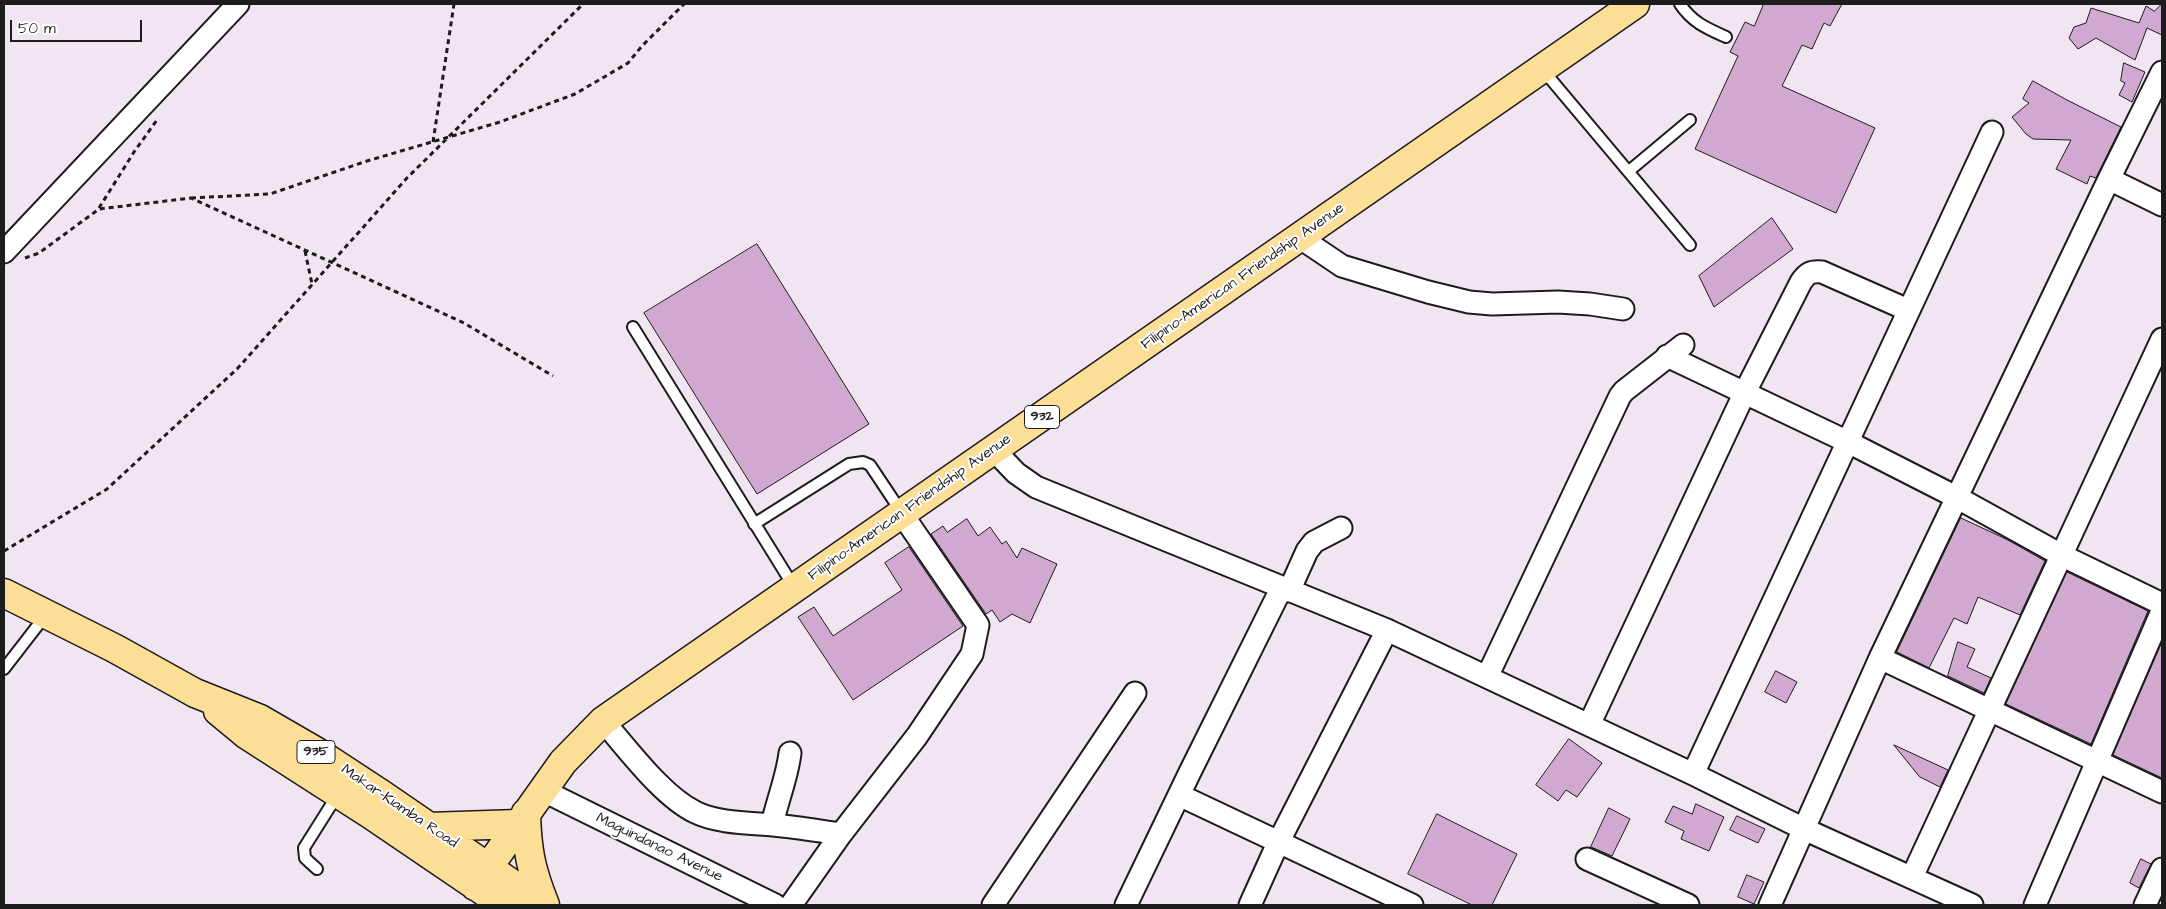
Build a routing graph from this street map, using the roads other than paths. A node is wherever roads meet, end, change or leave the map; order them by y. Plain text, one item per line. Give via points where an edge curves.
1 (238, 4) edge
2 (1635, 4) edge
3 (1680, 4) edge
4 (1726, 37) dead end
5 (1540, 68) junction
6 (2162, 72) edge
7 (1690, 120) dead end
8 (1992, 132) dead end
9 (1629, 171) junction
10 (2109, 179) junction
11 (2162, 205) edge
12 (1299, 237) junction
13 (1690, 245) dead end
14 (12, 256) edge
15 (1623, 309) dead end
16 (1908, 310) junction
17 (633, 327) dead end
18 (2162, 339) edge
19 (1745, 392) junction
20 (1848, 442) junction
21 (994, 450) junction
22 (1958, 498) junction
23 (902, 514) junction
24 (754, 524) junction
25 (1341, 528) dead end
26 (2061, 555) junction
27 (794, 588) junction
28 (1285, 590) junction
29 (8, 599) edge
30 (2162, 604) edge
31 (2162, 612) edge
32 (46, 615) junction
33 (1387, 630) junction
34 (1880, 658) junction
35 (4, 669) edge
36 (1487, 677) junction
37 (195, 693) junction
38 (1135, 693) dead end
39 (1989, 711) junction
40 (603, 722) junction
41 (1589, 725) junction
42 (790, 753) dead end
43 (2098, 762) junction
44 (1693, 774) junction
45 (542, 790) junction
46 (2162, 792) edge
47 (338, 793) junction
48 (1179, 795) junction
49 (522, 819) junction
50 (772, 825) junction
51 (428, 827) junction
52 (1804, 829) junction
53 (841, 834) junction
54 (1278, 843) junction
55 (1587, 859) dead end
56 (317, 869) dead end
57 (2162, 869) edge
58 (482, 877) junction
59 (1912, 877) junction
60 (1376, 897) edge
61 (504, 905) edge
62 (544, 905) edge
63 (775, 905) edge
64 (791, 905) edge
65 (993, 905) edge
66 (1126, 905) edge
67 (1250, 905) edge
68 (1412, 905) edge
69 (1688, 905) edge
70 (1770, 905) edge
71 (1972, 905) edge
72 (2035, 905) edge
73 (2145, 905) edge

1 - 14 street
2 - 5 main road, Filipino-American Friendship Avenue / 932
3 - 4 lane via 1701,26
5 - 9 lane
5 - 12 main road, Filipino-American Friendship Avenue / 932
6 - 10 street
7 - 9 lane
8 - 16 street
9 - 13 lane
10 - 11 street
10 - 22 street
12 - 15 street via 1342,266 1461,300 1492,304 1558,302
12 - 21 main road, Filipino-American Friendship Avenue / 932
16 - 19 street via 1835,277 1813,271 1801,282
16 - 20 street
17 - 24 lane
18 - 26 street
19 - 20 street
19 - 36 street via 1675,350 1624,391
19 - 41 street
20 - 22 street
20 - 44 street
21 - 23 main road, Filipino-American Friendship Avenue / 932
21 - 28 street via 1016,473 1036,487
22 - 26 street
22 - 34 street
23 - 24 lane via 870,465 856,462
23 - 27 main road, Filipino-American Friendship Avenue / 932
23 - 53 street via 978,625 977,638 972,654 917,736
24 - 27 lane
25 - 28 street via 1314,542
26 - 30 street
26 - 39 street
27 - 40 main road, Filipino-American Friendship Avenue / 932
28 - 33 street
28 - 48 street
29 - 32 main road, Makar-Kiamba Road / 935
31 - 43 street
32 - 35 lane
32 - 37 main road, Makar-Kiamba Road / 935
33 - 36 street
33 - 54 street
34 - 39 street
34 - 52 street
36 - 41 street
37 - 47 main road, Makar-Kiamba Road / 935 via 248,735
37 - 51 main road, Makar-Kiamba Road / 935 via 260,719 317,752
38 - 65 street
39 - 43 street
39 - 59 street
40 - 45 main road, Filipino-American Friendship Avenue / 932
40 - 50 street via 678,802 696,813 744,825
41 - 44 street
42 - 50 street
43 - 46 street
43 - 72 street
44 - 52 street
45 - 49 main road, Filipino-American Friendship Avenue / 932
45 - 63 street, Maguindanao Avenue
47 - 56 lane via 304,848 306,858
47 - 58 main road, Makar-Kiamba Road / 935
48 - 54 street
48 - 66 street
49 - 51 main road
49 - 58 main road, Filipino-American Friendship Avenue / 932
49 - 62 main road via 533,877
50 - 53 street
51 - 58 main road, Makar-Kiamba Road / 935
52 - 59 street
52 - 70 street
53 - 64 street
54 - 60 street
54 - 67 street
55 - 69 street
57 - 73 street
58 - 61 main road, Makar-Kiamba Road / 935
58 - 62 main road, Makar-Kiamba Road / 935
59 - 71 street
60 - 68 street

